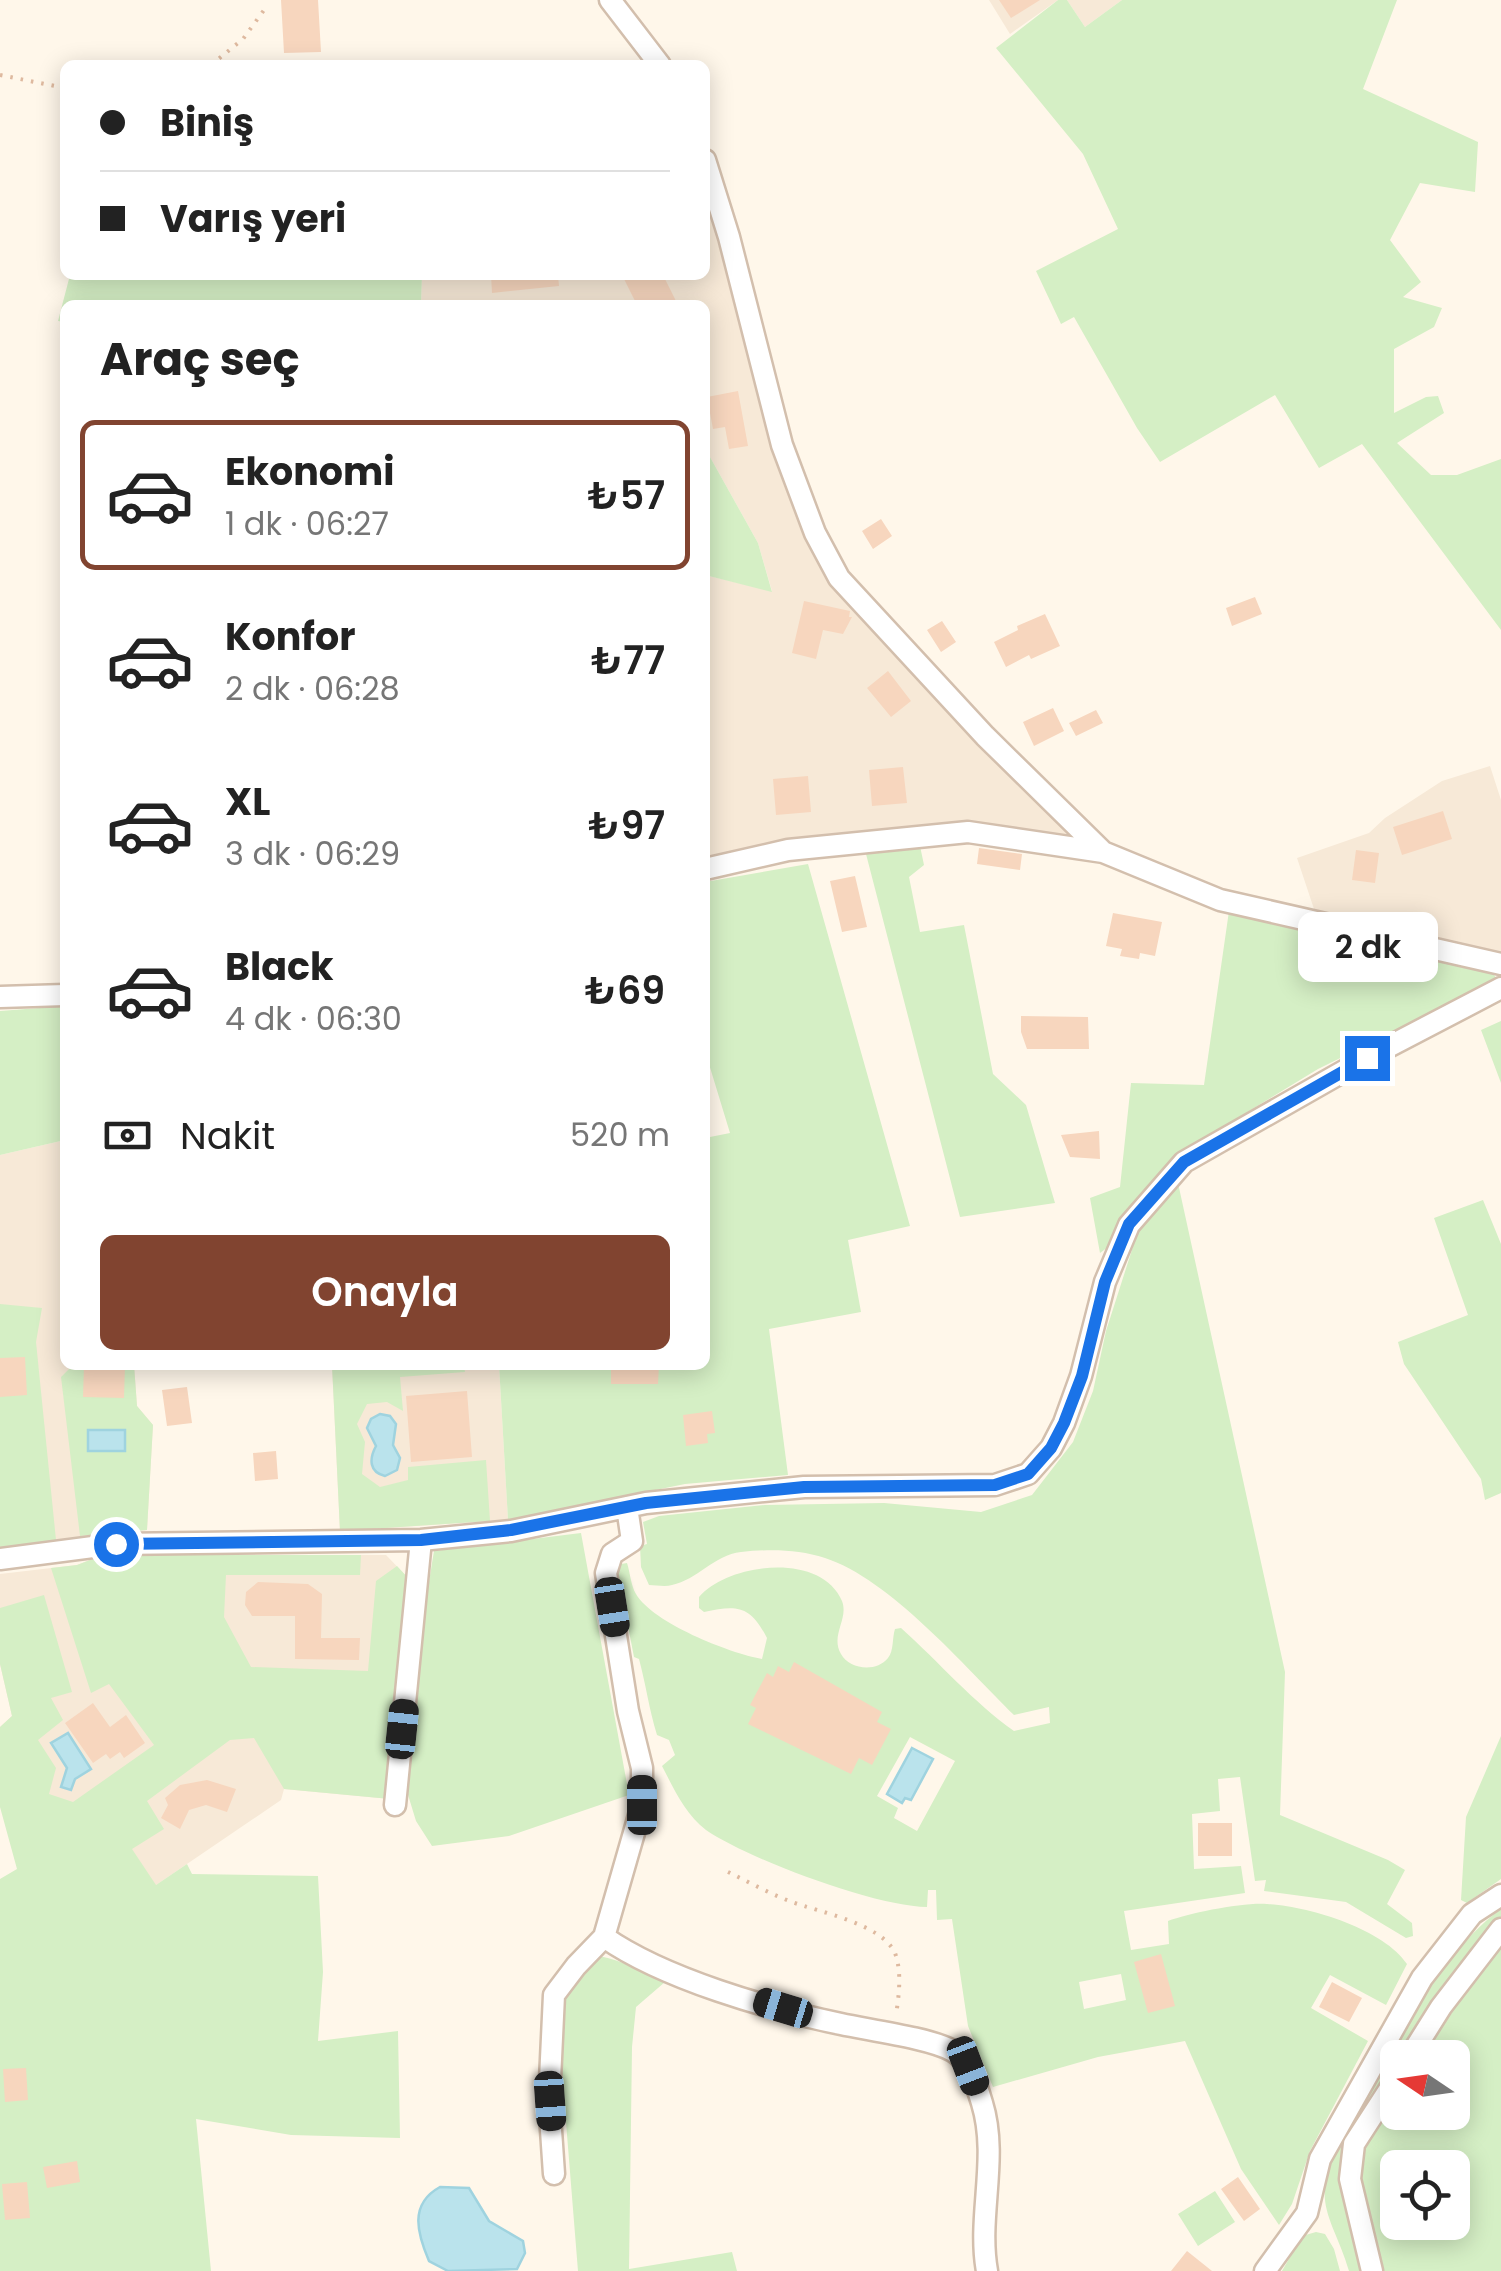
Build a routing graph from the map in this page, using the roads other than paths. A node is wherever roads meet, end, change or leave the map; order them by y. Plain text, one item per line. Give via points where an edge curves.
1 (610, 0) edge
2 (656, 60) edge
3 (710, 175) edge
4 (1103, 852) junction
5 (710, 868) edge
6 (1501, 964) edge
7 (1501, 988) edge
8 (60, 995) edge
9 (0, 997) edge
10 (627, 1507) junction
11 (421, 1540) junction
12 (0, 1558) edge
13 (395, 1805) dead end
14 (1501, 1894) edge
15 (1501, 1929) edge
16 (604, 1938) junction
17 (1421, 2040) edge
18 (1380, 2104) edge
19 (554, 2174) dead end
20 (987, 2271) edge
21 (1266, 2271) edge
22 (1372, 2271) edge

1 - 2 street
3 - 4 street via 782,445 814,533 839,578
4 - 5 street via 968,832 788,850
4 - 6 street via 1220,900
7 - 10 street via 1184,1162 1129,1224 1064,1423 1028,1474 995,1485 804,1487
8 - 9 street
10 - 11 street
10 - 16 street via 632,1542 612,1554 606,1572 642,1768 642,1805
11 - 12 street via 116,1544
11 - 13 street
14 - 21 street via 1472,1914 1422,1978 1320,2160 1307,2213
15 - 17 street
16 - 19 street via 554,1995
16 - 20 street via 705,1984 953,2051 968,2066 983,2107
18 - 22 street via 1354,2144 1350,2180

